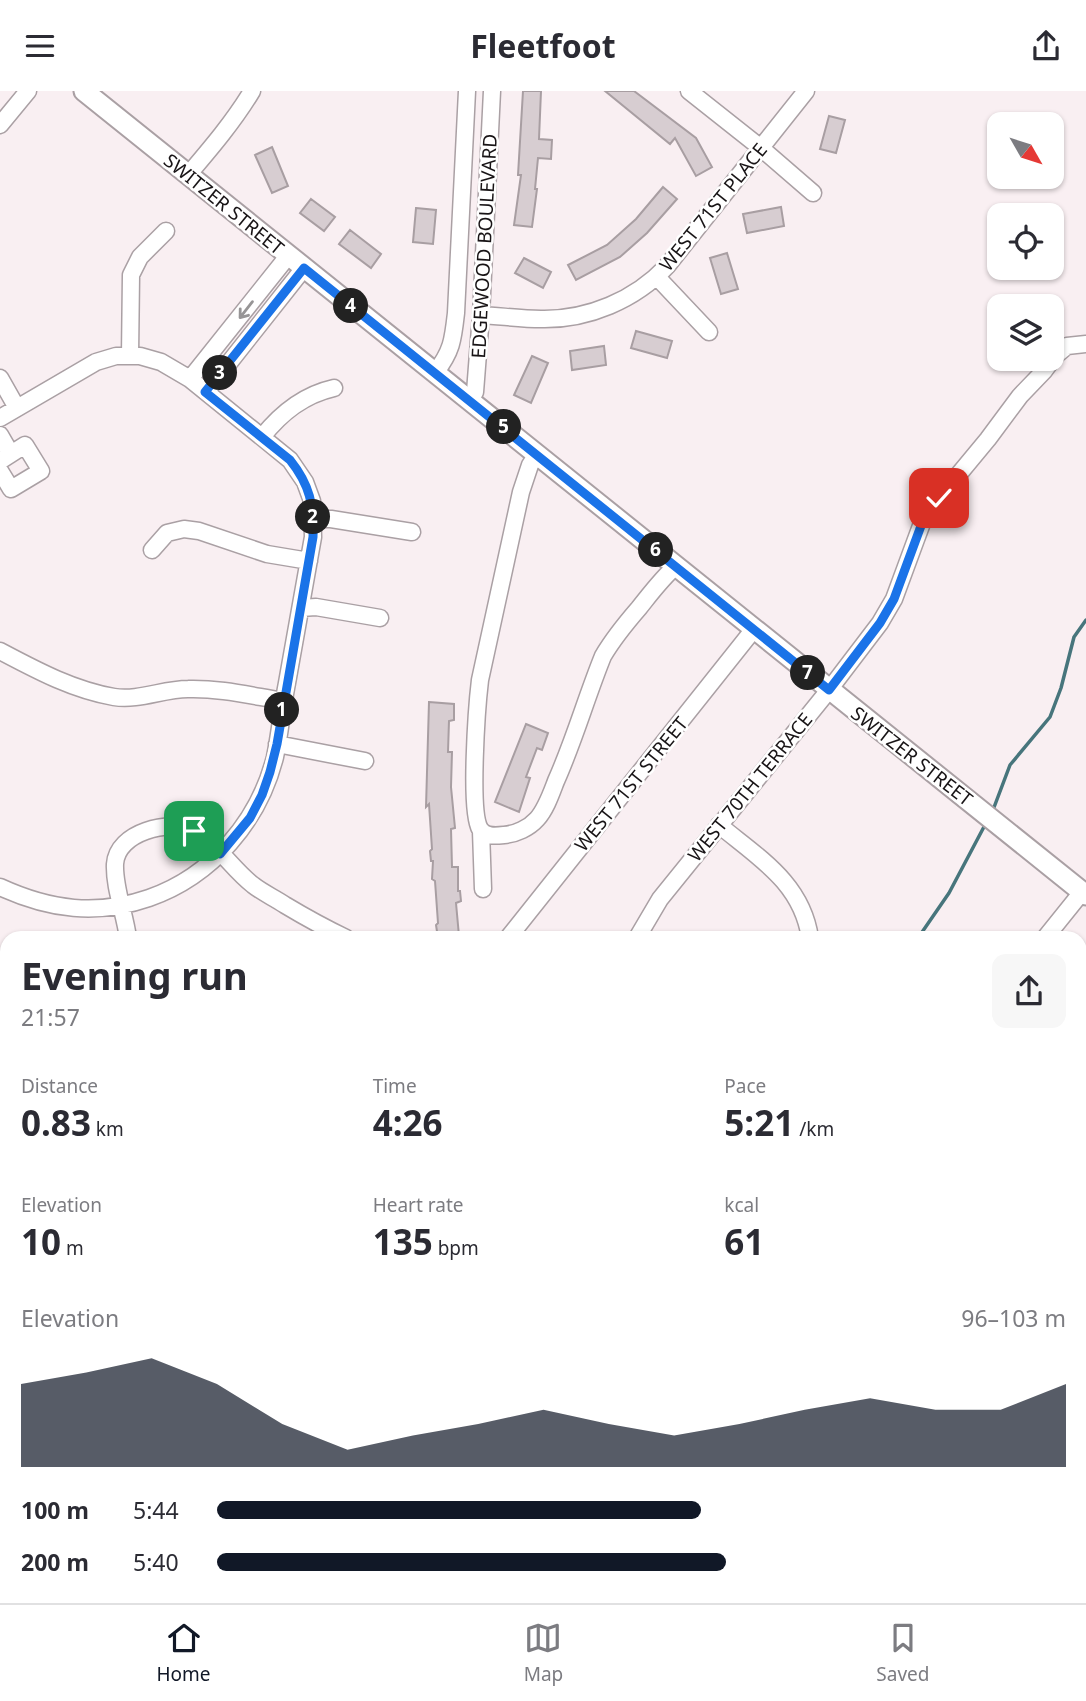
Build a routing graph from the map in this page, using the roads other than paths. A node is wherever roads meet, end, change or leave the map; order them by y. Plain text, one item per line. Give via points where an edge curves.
1 (28, 91) edge
2 (84, 91) edge
3 (252, 91) edge
4 (467, 91) edge
5 (492, 91) edge
6 (689, 91) edge
7 (806, 91) edge
8 (0, 125) edge
9 (761, 148) junction
10 (188, 175) junction
11 (813, 193) dead end
12 (166, 231) dead end
13 (296, 262) junction
14 (657, 277) junction
15 (481, 315) junction
16 (709, 332) dead end
17 (1086, 344) edge
18 (130, 356) junction
19 (435, 373) junction
20 (0, 378) edge
21 (190, 379) junction
22 (334, 389) dead end
23 (205, 392) junction
24 (470, 400) junction
25 (17, 408) junction
26 (0, 418) edge
27 (0, 435) edge
28 (262, 437) junction
29 (537, 454) junction
30 (6, 457) edge
31 (0, 471) edge
32 (313, 519) junction
33 (412, 532) dead end
34 (152, 550) dead end
35 (309, 561) junction
36 (676, 566) junction
37 (301, 608) junction
38 (380, 618) dead end
39 (754, 629) junction
40 (0, 651) edge
41 (829, 690) junction
42 (284, 701) junction
43 (277, 744) junction
44 (365, 761) dead end
45 (719, 825) junction
46 (481, 831) junction
47 (220, 854) junction
48 (0, 887) edge
49 (483, 889) dead end
50 (1084, 893) edge
51 (122, 905) junction
52 (127, 931) edge
53 (330, 931) edge
54 (514, 931) edge
55 (641, 931) edge
56 (809, 931) edge
57 (1051, 931) edge

1 - 8 street
2 - 10 street, SWITZER STREET
3 - 10 street
4 - 19 street, EDGEWOOD BOULEVARD via 455,323 452,345
5 - 15 street, EDGEWOOD BOULEVARD
6 - 9 street
7 - 9 street, WEST 71ST PLACE
9 - 11 street
9 - 14 street, WEST 71ST PLACE
10 - 13 street, SWITZER STREET
12 - 18 street via 140,257 131,275
13 - 19 street, SWITZER STREET
13 -> 21 street
13 - 23 street
14 - 15 street, WEST 71ST PLACE via 609,306 576,316
14 - 16 street
15 - 24 street, EDGEWOOD BOULEVARD via 475,392
17 - 41 street, WEST 70TH TERRACE via 1067,346 1055,356 925,515 894,599
18 - 21 street via 161,362
18 - 25 street via 96,362
19 - 24 street, SWITZER STREET
20 - 25 street
21 - 23 street
22 - 28 street via 286,410
23 - 28 street
24 - 29 street, SWITZER STREET
25 - 26 street
27 - 30 street
28 - 32 street via 298,470 312,501
29 - 36 street, SWITZER STREET
29 - 46 street via 521,492 480,680 475,788
30 - 31 street via 26,445 41,471 11,489
32 - 33 street
32 - 35 street
34 - 35 street via 167,533 184,529 267,554
35 - 37 street
36 - 39 street, SWITZER STREET
36 - 46 street via 610,643 537,819 507,835 489,836
37 - 38 street
37 - 42 street
39 - 41 street, SWITZER STREET
39 - 54 street, WEST 71ST STREET
40 - 42 street via 43,674 114,697 186,688
41 - 45 street, WEST 70TH TERRACE
41 - 50 street, SWITZER STREET
42 - 43 street
43 - 44 street
43 - 47 street via 262,795 250,818
45 - 55 street, WEST 70TH TERRACE via 660,899
45 - 56 street via 793,890
46 - 49 street
47 - 51 street via 178,885
47 - 51 street via 194,831 181,827 131,837 115,862
47 - 53 street via 254,886
48 - 51 street via 55,906 97,909
50 - 57 street
51 - 52 street

